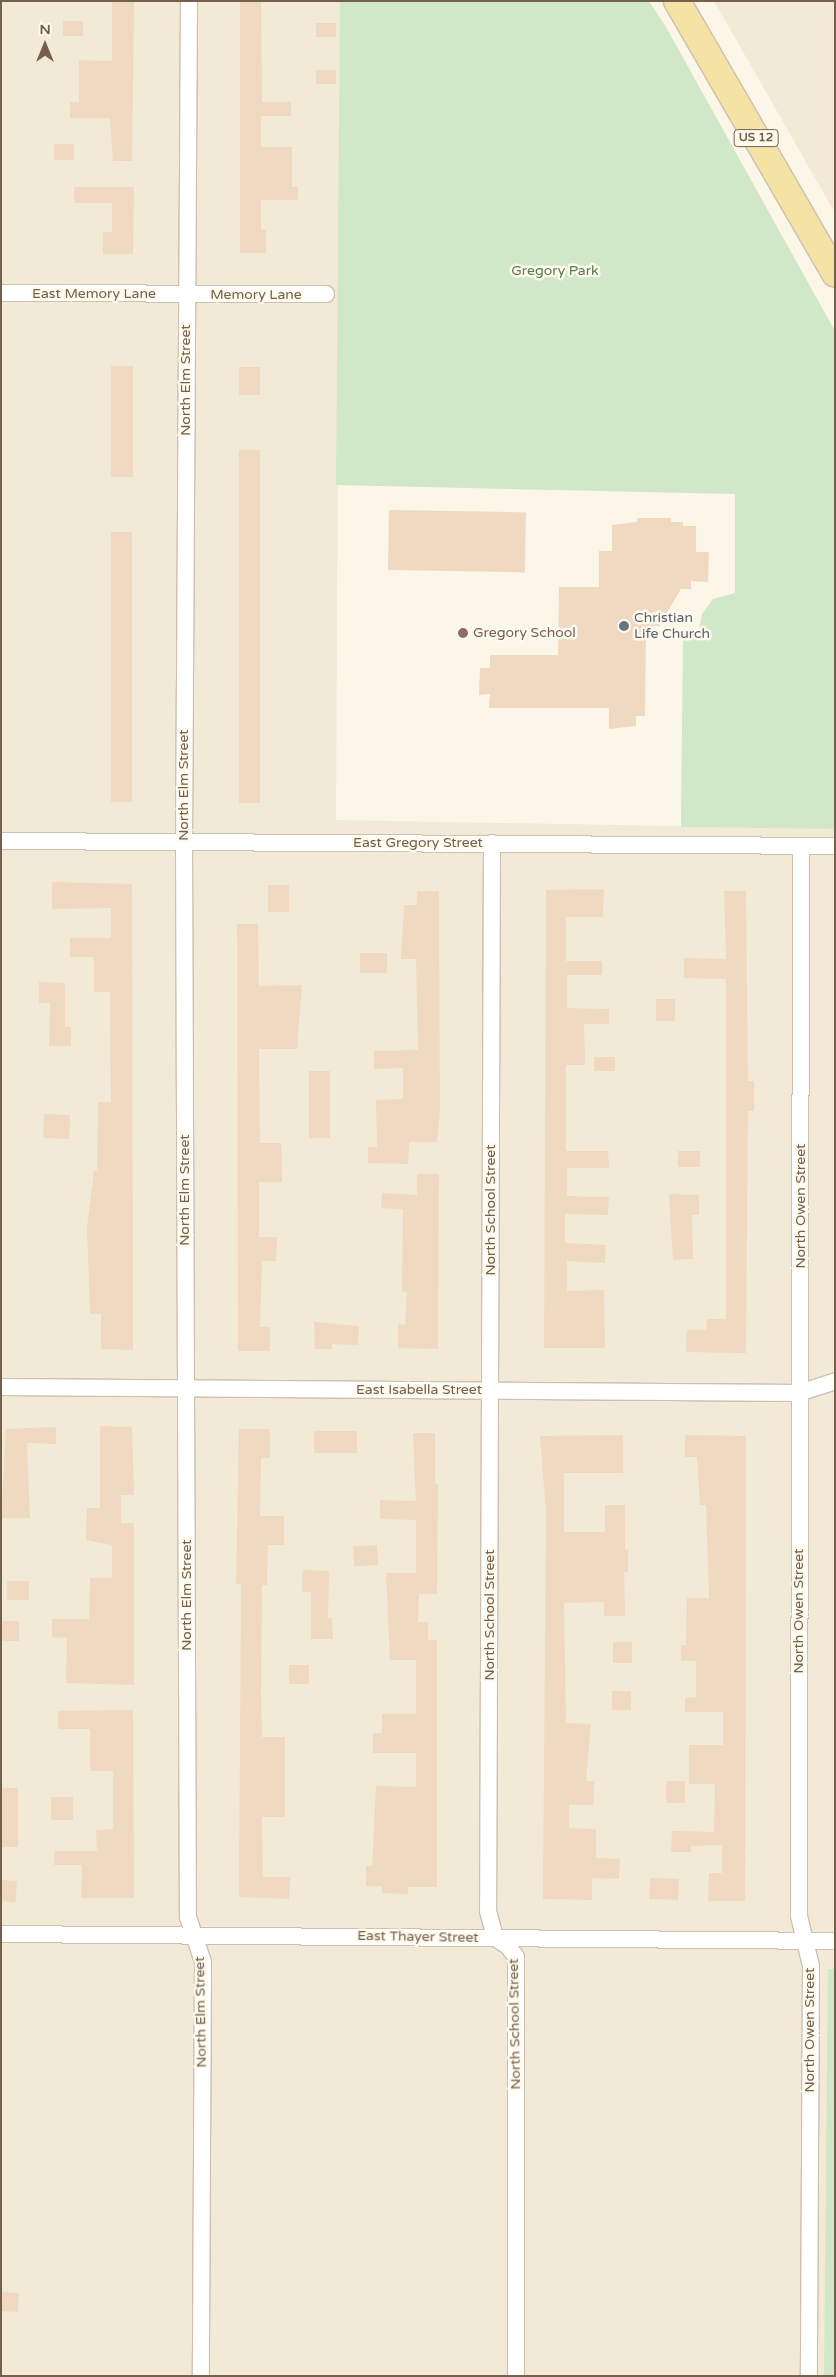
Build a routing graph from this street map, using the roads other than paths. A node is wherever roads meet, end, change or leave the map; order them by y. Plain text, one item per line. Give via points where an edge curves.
1 (189, 1) edge
2 (677, 1) edge
3 (835, 274) edge
4 (1, 293) edge
5 (326, 294) dead end
6 (186, 295) junction
7 (1, 841) edge
8 (184, 842) junction
9 (492, 843) junction
10 (801, 846) junction
11 (835, 846) edge
12 (835, 1381) edge
13 (1, 1387) edge
14 (186, 1389) junction
15 (491, 1390) junction
16 (799, 1393) junction
17 (1, 1934) edge
18 (191, 1935) junction
19 (495, 1938) junction
20 (804, 1941) junction
21 (835, 1941) edge
22 (201, 2376) edge
23 (516, 2376) edge
24 (809, 2376) edge

1 - 6 street, North Elm Street
2 - 3 main road, US 12
4 - 6 street, East Memory Lane
5 - 6 street, Memory Lane
6 - 8 street, North Elm Street
7 - 8 street, East Gregory Street
8 - 9 street, East Gregory Street
8 - 14 street, North Elm Street
9 - 10 street, East Gregory Street
9 - 15 street, North School Street
10 - 11 street, East Gregory Street
10 - 16 street, North Owen Street
12 - 16 street, East Isabella Street
13 - 14 street, East Isabella Street
14 - 15 street, East Isabella Street
14 - 18 street, North Elm Street
15 - 16 street, East Isabella Street
15 - 19 street, North School Street via 488,1911
16 - 20 street, North Owen Street via 799,1916
17 - 18 street, East Thayer Street
18 - 19 street, East Thayer Street
18 - 22 street, North Elm Street via 203,1962
19 - 20 street, East Thayer Street
19 - 23 street, North School Street via 508,1946 516,1957
20 - 21 street, East Thayer Street
20 - 24 street, North Owen Street via 811,1966

